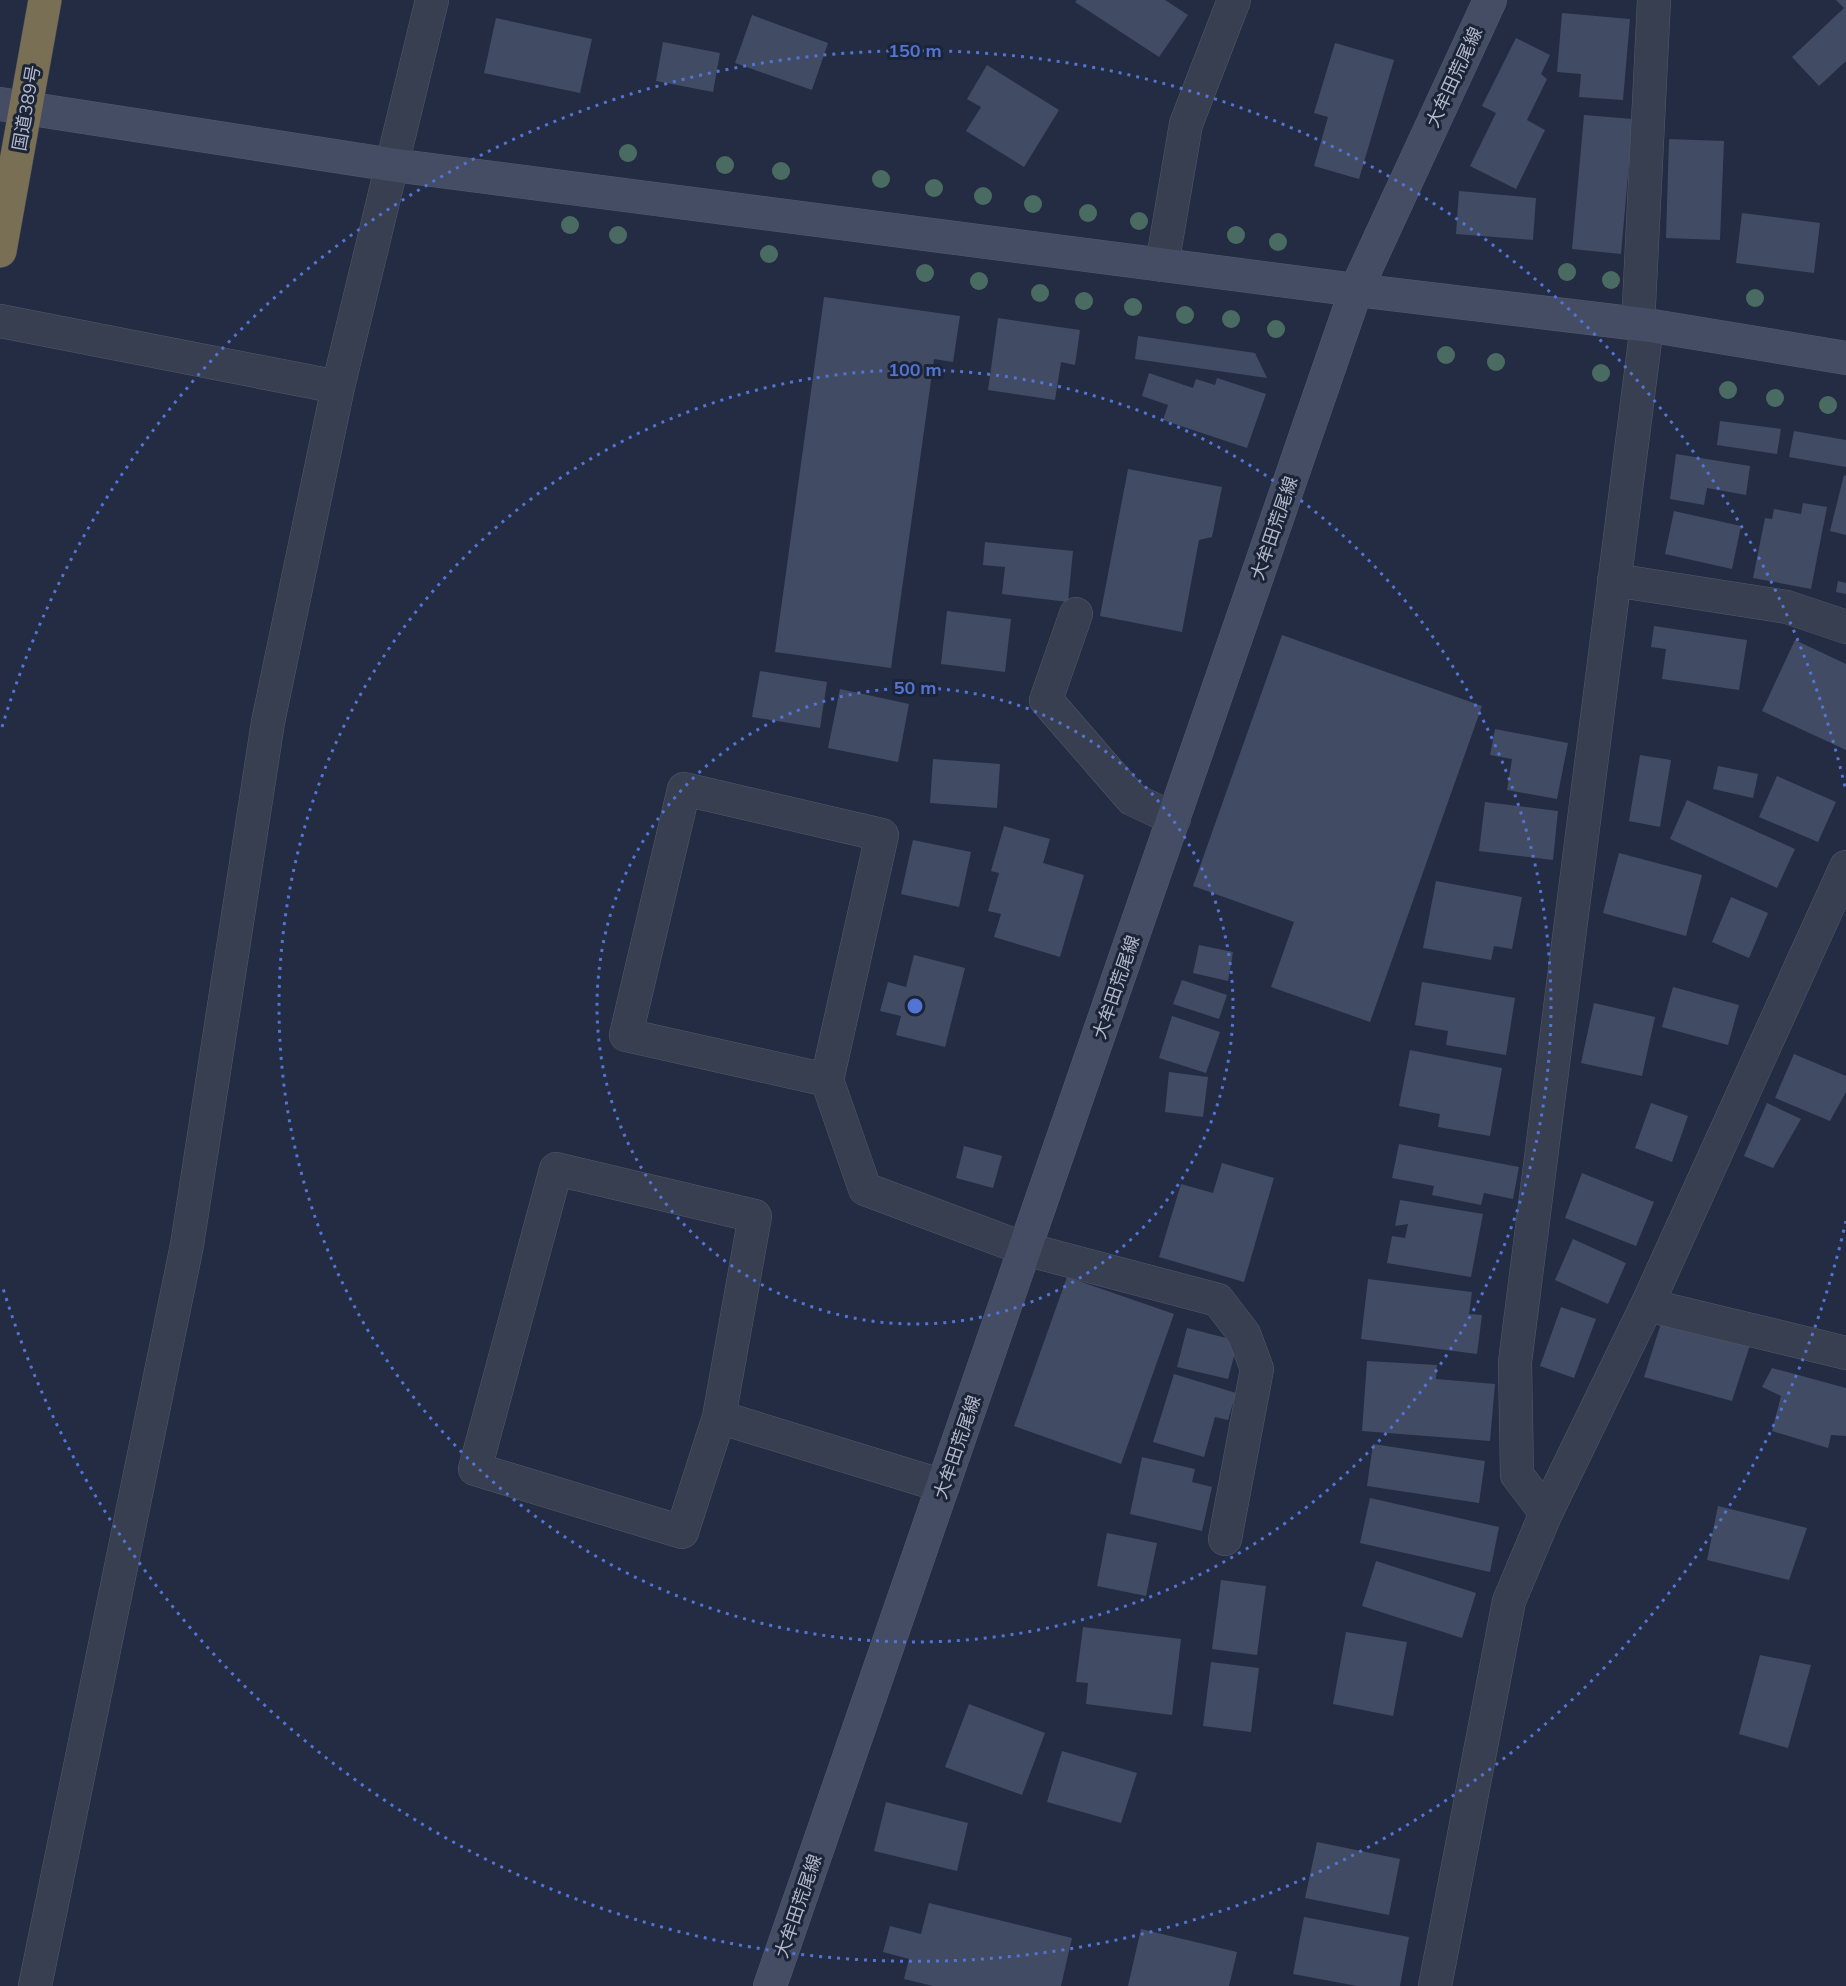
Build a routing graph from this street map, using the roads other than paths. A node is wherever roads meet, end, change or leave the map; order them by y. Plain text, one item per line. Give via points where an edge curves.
1 (45, 0) edge
2 (432, 0) edge
3 (1234, 0) edge
4 (1490, 0) edge
5 (1654, 0) edge
6 (13, 105) edge
7 (393, 165) junction
8 (0, 251) edge
9 (1162, 265) junction
10 (1356, 290) junction
11 (0, 321) edge
12 (1642, 325) junction
13 (1846, 358) edge
14 (338, 387) junction
15 (1614, 580) junction
16 (1076, 614) dead end
17 (1846, 627) edge
18 (1174, 819) junction
19 (1846, 867) edge
20 (827, 1080) junction
21 (1025, 1249) junction
22 (1647, 1305) junction
23 (1846, 1353) edge
24 (720, 1417) junction
25 (943, 1486) junction
26 (1546, 1513) junction
27 (1225, 1539) dead end
28 (35, 1986) edge
29 (770, 1986) edge
30 (1435, 1986) edge

1 - 6 highway, 国道389号
2 - 7 street
3 - 9 street via 1186,124
4 - 10 main road, 大牟田荒尾線
5 - 12 street
6 - 7 main road
6 - 8 highway, 国道389号
7 - 9 main road
7 - 14 street
9 - 10 main road
10 - 12 main road
10 - 18 main road, 大牟田荒尾線
11 - 14 street
12 - 13 main road
12 - 15 street
14 - 28 street via 268,722 187,1245
15 - 17 street via 1787,608
15 - 26 street via 1515,1362 1517,1475
16 - 18 street via 1046,700 1132,799
18 - 21 main road, 大牟田荒尾線
19 - 22 street
20 - 20 street via 626,1035 684,789 882,835
20 - 21 street via 866,1189
21 - 25 main road, 大牟田荒尾線
21 - 27 street via 1218,1300 1244,1334 1257,1369
22 - 23 street
22 - 26 street
24 - 24 street via 682,1532 475,1469 556,1169 755,1216
24 - 25 street
25 - 29 main road, 大牟田荒尾線
26 - 30 street via 1509,1601

